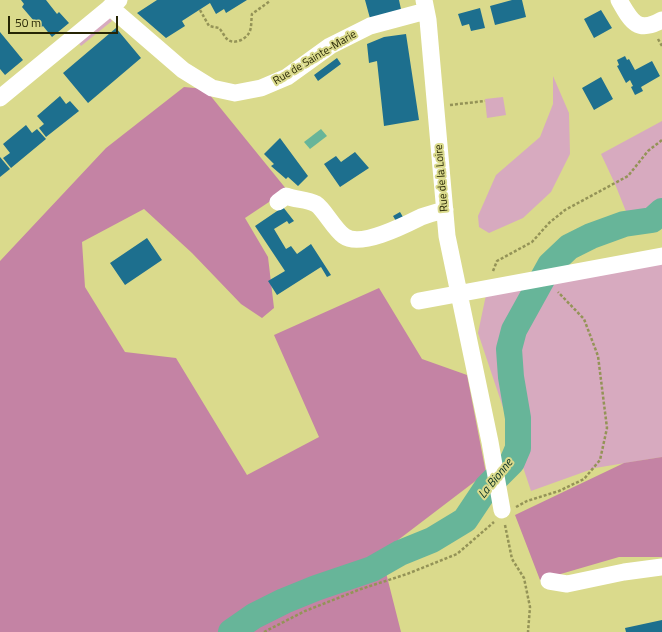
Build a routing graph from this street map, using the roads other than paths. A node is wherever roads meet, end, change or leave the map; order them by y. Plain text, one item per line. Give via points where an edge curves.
1 (620, 0) edge
2 (115, 4) edge
3 (425, 5) edge
4 (662, 20) edge
5 (0, 98) edge
6 (278, 202) dead end
7 (445, 210) junction
8 (662, 256) edge
9 (459, 294) junction
10 (419, 301) dead end
11 (502, 512) road end
12 (662, 567) edge
13 (549, 581) dead end

1 - 4 street via 629,17 642,27 653,26
2 - 3 street, Rue de Sainte-Marie via 183,70 212,88 235,93 261,88 287,77 330,46 370,26
2 - 5 street
3 - 7 street, Rue de la Loire
6 - 7 street via 286,196 318,205 337,230 350,239 383,235 423,216
7 - 9 street, Rue de la Loire via 447,236
8 - 9 street
9 - 10 street
9 - 11 street, Rue de la Loire
12 - 13 street via 567,584

